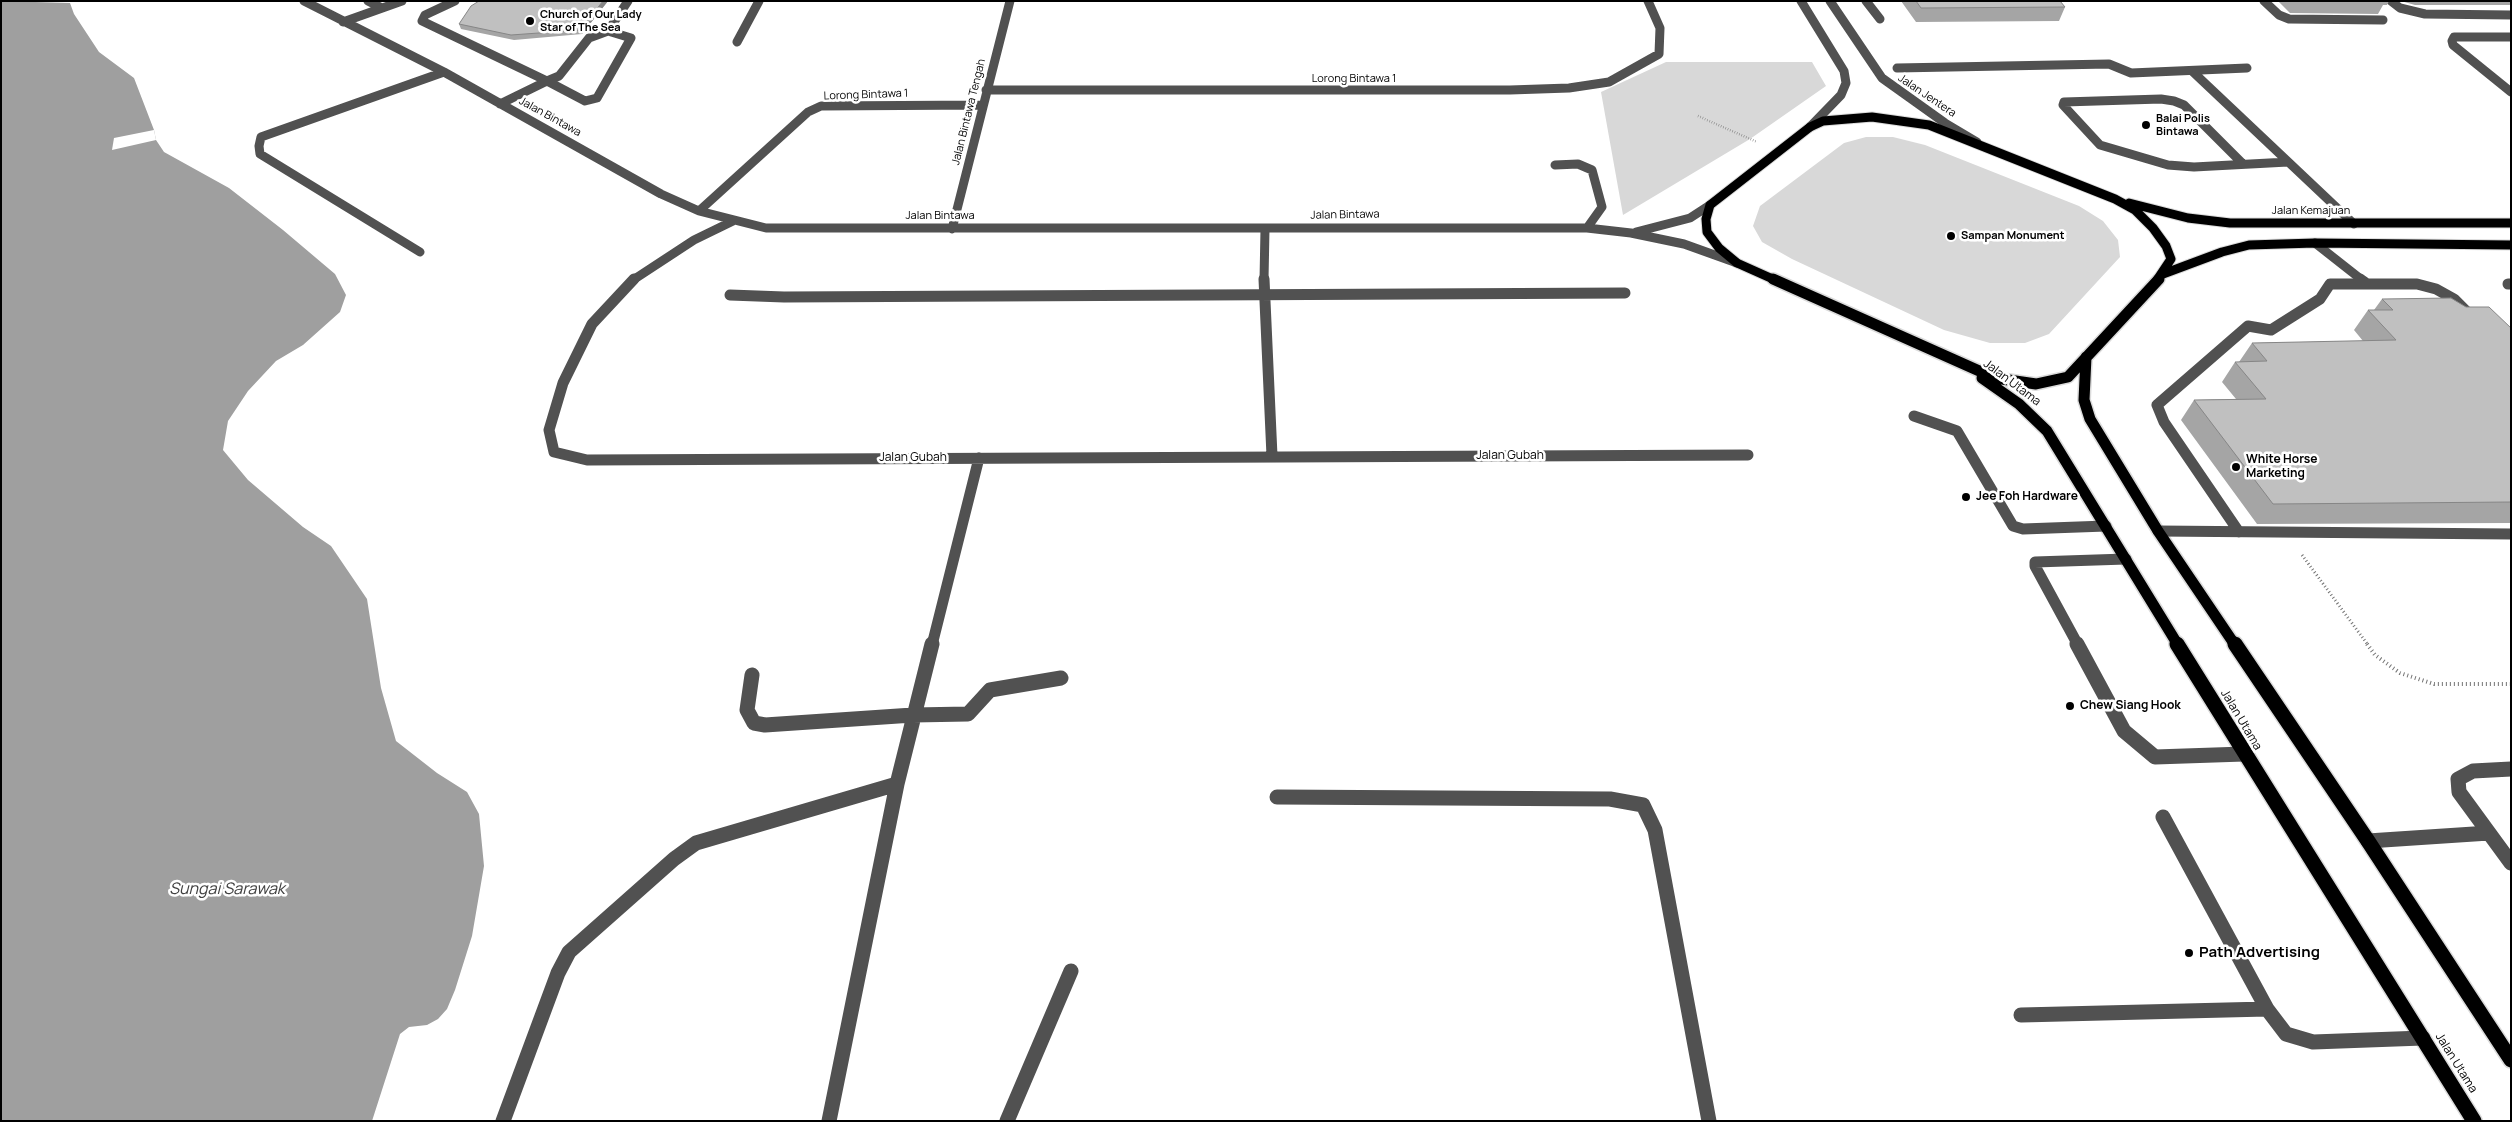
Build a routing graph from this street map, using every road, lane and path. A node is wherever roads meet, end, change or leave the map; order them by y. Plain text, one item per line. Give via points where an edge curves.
1 (304, 1) edge
2 (368, 1) edge
3 (402, 1) edge
4 (455, 1) edge
5 (628, 1) edge
6 (759, 1) edge
7 (1010, 1) edge
8 (1648, 1) edge
9 (1801, 1) edge
10 (1830, 1) edge
11 (1866, 1) edge
12 (2264, 1) edge
13 (2391, 1) edge
14 (382, 8) junction
15 (2511, 14) edge
16 (1880, 19) dead end
17 (2383, 20) dead end
18 (343, 22) junction
19 (608, 32) junction
20 (2511, 37) edge
21 (737, 42) dead end
22 (1896, 68) dead end
23 (2248, 68) dead end
24 (2192, 71) junction
25 (444, 72) junction
26 (547, 81) junction
27 (986, 90) junction
28 (2511, 92) edge
29 (500, 104) junction
30 (982, 105) junction
31 (1698, 116) dead end
32 (1810, 127) junction
33 (1988, 148) junction
34 (1779, 151) junction
35 (2288, 162) junction
36 (2243, 164) junction
37 (1555, 165) dead end
38 (2115, 199) junction
39 (1710, 205) junction
40 (699, 211) junction
41 (733, 221) junction
42 (2511, 223) edge
43 (2354, 224) junction
44 (1587, 228) junction
45 (952, 229) junction
46 (1265, 229) junction
47 (1632, 234) junction
48 (2315, 243) junction
49 (2511, 245) edge
50 (420, 252) dead end
51 (1738, 263) junction
52 (2163, 274) junction
53 (2367, 284) junction
54 (1625, 293) dead end
55 (730, 295) dead end
56 (1264, 295) junction
57 (2475, 320) edge
58 (2086, 357) junction
59 (1955, 360) junction
60 (1914, 416) dead end
61 (1272, 456) junction
62 (1748, 456) dead end
63 (979, 458) junction
64 (2106, 526) junction
65 (2158, 531) junction
66 (2239, 532) junction
67 (2287, 534) junction
68 (2511, 534) edge
69 (2126, 559) junction
70 (752, 675) dead end
71 (1061, 678) dead end
72 (2511, 684) edge
73 (913, 715) junction
74 (2244, 754) junction
75 (2511, 769) edge
76 (897, 784) junction
77 (1277, 797) dead end
78 (2163, 817) dead end
79 (2489, 833) junction
80 (2368, 841) junction
81 (2511, 863) edge
82 (1071, 971) dead end
83 (2267, 1009) junction
84 (2021, 1015) dead end
85 (2423, 1038) junction
86 (2511, 1060) edge
87 (503, 1121) edge
88 (829, 1121) edge
89 (1007, 1121) edge
90 (1710, 1121) edge
91 (2474, 1121) edge

1 - 18 street, Jalan Bintawa
2 - 14 street
3 - 14 street
4 - 26 street via 425,15 422,21
5 - 19 street
6 - 21 street
7 - 27 street, Jalan Bintawa Tengah
8 - 27 street, Lorong Bintawa 1 via 1660,28 1659,54 1609,82 1569,88
9 - 32 street via 1844,71 1846,83 1842,95
10 - 33 street, Jalan Jentera via 1882,78 1945,123
11 - 16 street
12 - 17 street via 2289,20
13 - 15 street via 2400,8 2418,13
14 - 18 street
18 - 25 street, Jalan Bintawa
19 - 26 street via 589,38 559,76
19 - 26 street via 631,38 597,98 585,101
20 - 28 street via 2454,37 2452,41
22 - 24 street via 2110,64 2131,73
23 - 24 street
24 - 35 street
25 - 29 street, Jalan Bintawa
25 - 50 street via 261,137 259,146 260,154
26 - 29 street
27 - 30 street, Jalan Bintawa Tengah
29 - 40 street, Jalan Bintawa via 661,194
30 - 40 street, Lorong Bintawa 1 via 822,106 808,112
30 - 45 street, Jalan Bintawa Tengah
31 - 34 path
32 - 33 main road via 1844,118 1899,119 1929,124
32 - 34 main road
33 - 38 main road
34 - 39 main road
35 - 36 street
35 - 43 street
36 - 36 street via 2180,167 2100,145 2063,105 2064,102 2174,101 2184,105
37 - 44 street via 1578,164 1592,170 1602,208
38 - 43 main road, Jalan Kemajuan via 2188,218 2230,223
38 - 52 main road via 2135,210 2166,246 2171,258
39 - 47 street via 1690,218
39 - 51 main road via 1707,232 1718,248
40 - 41 street, Jalan Bintawa
41 - 45 street, Jalan Bintawa via 766,228
41 - 63 street, Jalan Gubah via 694,240 634,279 592,324 563,383 549,430 554,452 587,460
42 - 43 main road, Jalan Kemajuan
44 - 46 street, Jalan Bintawa
44 - 47 street, Jalan Bintawa
45 - 46 street, Jalan Bintawa
46 - 56 street
47 - 51 street, Jalan Bintawa via 1684,244
48 - 49 main road
48 - 52 main road via 2249,245
48 - 53 street
51 - 59 main road
52 - 58 main road
53 - 57 street via 2417,284 2436,289 2454,299
53 - 66 street via 2330,284 2320,299 2271,330 2248,326 2157,405 2164,422
54 - 56 street
55 - 56 street
56 - 61 street
58 - 59 main road via 2068,377 2036,384 1995,378
58 - 65 main road via 2084,400 2090,419
59 - 64 main road, Jalan Utama via 2019,404 2046,431
60 - 64 street via 1957,431 2013,526 2023,529
61 - 62 street, Jalan Gubah
61 - 63 street, Jalan Gubah
63 - 73 street
64 - 69 main road, Jalan Utama
65 - 66 street
65 - 80 main road
66 - 67 street
67 - 68 street
67 - 72 path via 2376,655 2400,674 2434,684
69 - 74 main road, Jalan Utama
69 - 74 street via 2035,562 2034,566 2124,731 2138,745 2155,757
70 - 73 street via 747,710 754,722 766,725
71 - 73 street via 990,690 968,714
73 - 76 street
74 - 85 main road, Jalan Utama
75 - 79 street via 2473,770 2458,779 2459,792
76 - 87 street via 696,843 674,859 569,952 558,973
76 - 88 street
77 - 90 street via 1610,799 1643,805 1655,830
78 - 83 street
79 - 80 street
79 - 81 street
80 - 86 main road
82 - 89 street
83 - 84 street
83 - 85 street via 2286,1034 2313,1042
85 - 91 main road, Jalan Utama

